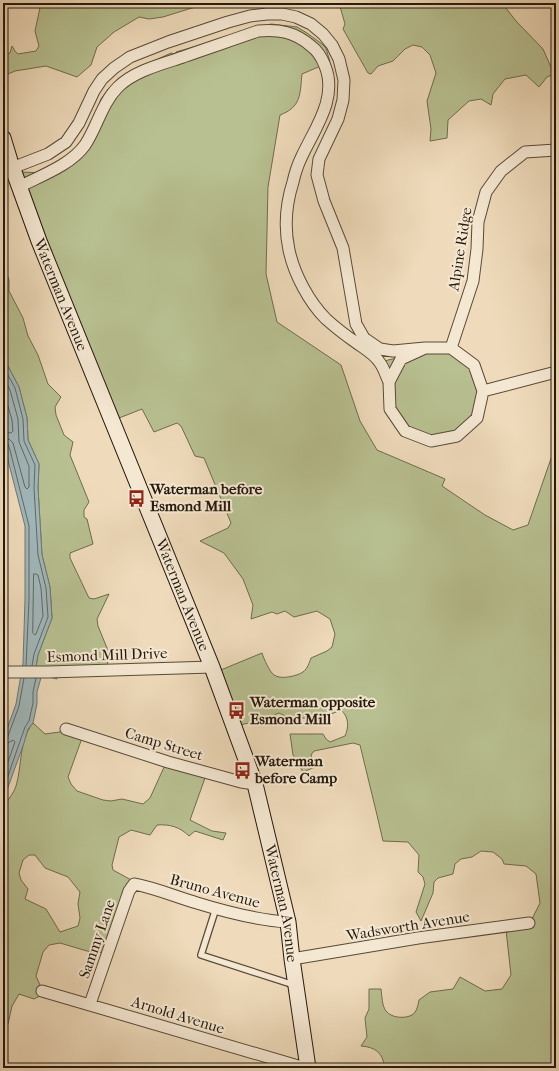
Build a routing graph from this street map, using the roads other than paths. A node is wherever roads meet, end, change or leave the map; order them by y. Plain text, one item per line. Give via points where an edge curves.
1 (155, 48) junction
2 (162, 64) junction
3 (3, 138) edge
4 (309, 142) junction
5 (324, 147) junction
6 (556, 150) edge
7 (12, 168) junction
8 (19, 187) junction
9 (425, 348) junction
10 (451, 348) junction
11 (556, 372) edge
12 (389, 382) junction
13 (483, 392) junction
14 (212, 667) junction
15 (3, 672) edge
16 (66, 729) dead end
17 (255, 784) junction
18 (134, 884) joint
19 (216, 908) junction
20 (288, 922) junction
21 (529, 923) dead end
22 (292, 959) junction
23 (296, 986) junction
24 (42, 991) dead end
25 (90, 1004) junction
26 (305, 1068) edge
27 (308, 1068) edge

1 - 2 street
1 - 5 street via 250,16 282,14 311,24 332,45 344,80 343,100 338,118
1 - 7 street via 130,57 102,79 80,123 66,142 48,154
2 - 4 street via 258,31 293,34 315,49 328,72 327,100
2 - 8 street via 133,77 118,88 108,100 77,155
3 - 7 main road, Waterman Avenue
4 - 5 street
4 - 12 street via 295,174 286,210 289,251 296,273 307,295 326,318 371,353 380,363
5 - 9 street via 317,175 324,201 343,248 356,324 364,338 380,349 393,351
6 - 10 street, Alpine Ridge via 525,152 501,170 486,192 478,222 473,281
7 - 8 main road, Waterman Avenue
8 - 14 main road, Waterman Avenue
9 - 10 street
9 - 12 street via 401,359
10 - 13 street via 474,365
11 - 13 street
12 - 13 street via 390,409 406,431 431,441 457,436 477,418
14 - 15 street, Esmond Mill Drive
14 - 17 main road, Waterman Avenue
16 - 17 street, Camp Street via 168,762
17 - 20 main road, Waterman Avenue
18 - 19 street, Bruno Avenue
18 - 25 street, Sammy Lane via 129,891
19 - 20 street, Bruno Avenue via 269,921
19 - 23 lane via 201,955
20 - 22 main road, Waterman Avenue
21 - 22 street, Wadsworth Avenue
22 - 23 main road, Waterman Avenue
23 - 27 main road, Waterman Avenue
24 - 25 street, Arnold Avenue
25 - 26 street, Arnold Avenue

